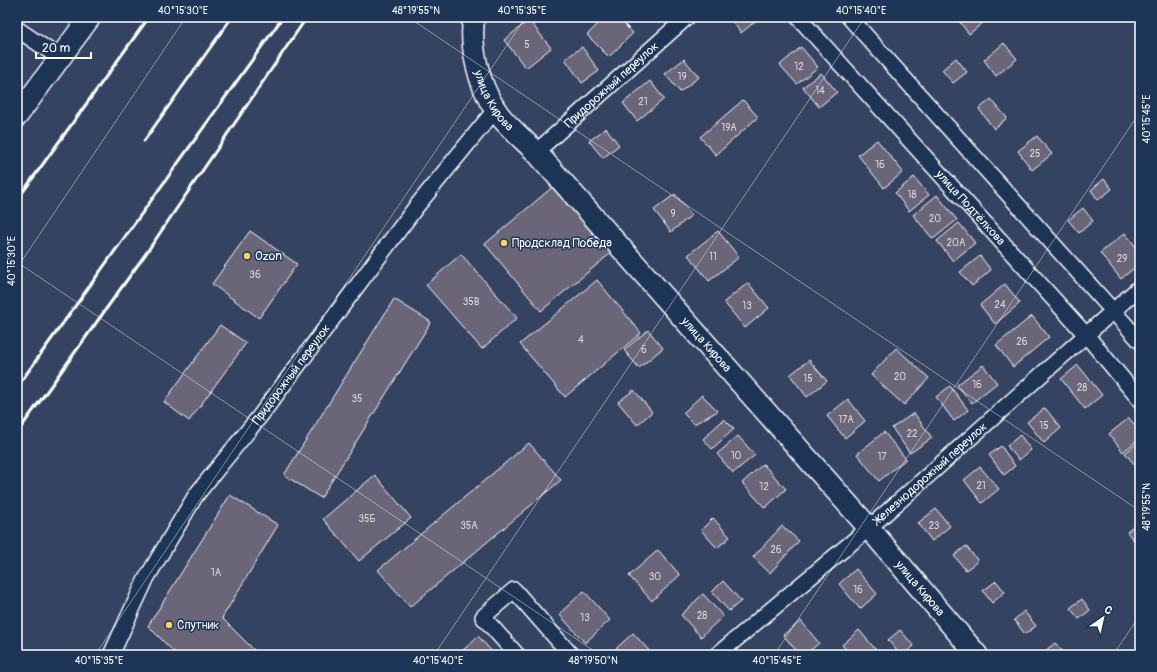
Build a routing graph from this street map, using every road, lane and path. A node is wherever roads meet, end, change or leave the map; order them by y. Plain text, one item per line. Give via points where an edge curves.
1 (90, 17) edge
2 (474, 17) edge
3 (687, 17) edge
4 (798, 17) edge
5 (849, 17) edge
6 (17, 29) edge
7 (60, 58) junction
8 (495, 110) junction
9 (17, 116) edge
10 (536, 152) junction
11 (1140, 287) edge
12 (1114, 310) junction
13 (1087, 336) junction
14 (1140, 341) edge
15 (1140, 400) edge
16 (869, 528) junction
17 (116, 653) edge
18 (516, 655) edge
19 (571, 655) edge
20 (717, 655) edge
21 (978, 655) edge

1 - 7 street
2 - 8 street, улица Кирова via 472,28 477,66
3 - 10 street, Придорожный переулок
4 - 13 street, улица Подтёлкова
5 - 12 street
6 - 7 street
7 - 9 street
8 - 10 street, улица Кирова
8 - 17 street, Придорожный переулок via 416,207 260,416 196,495 146,579
10 - 16 street, улица Кирова
11 - 12 street, Железнодорожный переулок
12 - 13 street, Железнодорожный переулок
12 - 14 street
13 - 15 street, улица Подтёлкова
13 - 16 street, Железнодорожный переулок
16 - 20 street, Железнодорожный переулок
16 - 21 street, улица Кирова
18 - 19 street via 484,617 514,590

